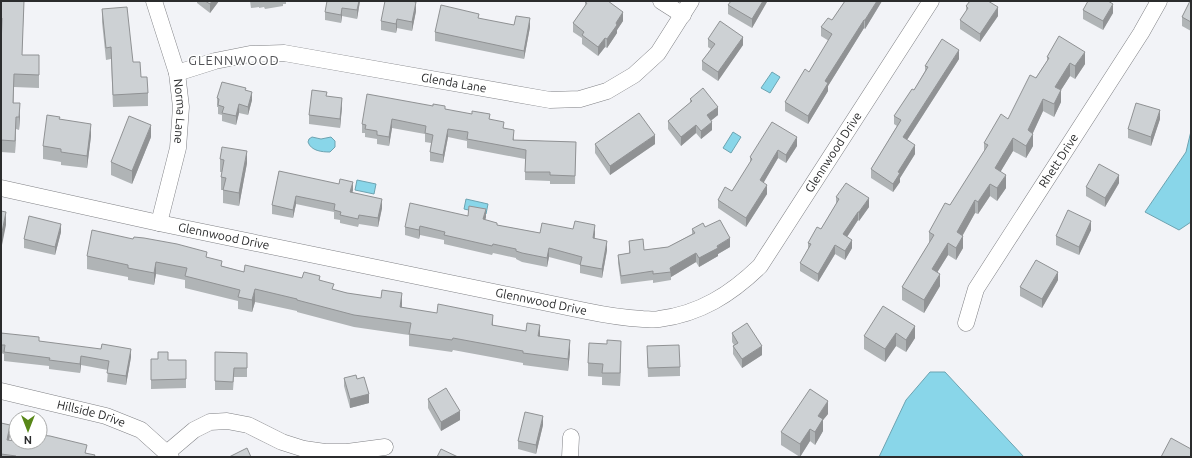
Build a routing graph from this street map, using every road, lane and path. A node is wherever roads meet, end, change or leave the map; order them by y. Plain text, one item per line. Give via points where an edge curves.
1 (154, 1) edge
2 (661, 1) edge
3 (691, 1) edge
4 (931, 1) edge
5 (1159, 1) edge
6 (683, 15) junction
7 (177, 73) junction
8 (1, 188) edge
9 (159, 223) junction
10 (966, 324) dead end
11 (1, 391) edge
12 (571, 436) dead end
13 (385, 447) dead end
14 (170, 455) edge
15 (570, 457) edge

1 - 7 street, Norma Lane
2 - 6 street
3 - 6 street, Glenda Lane
4 - 9 street, Glennwood Drive via 760,266 743,283 718,300 688,313 658,320 621,318
5 - 10 street, Rhett Drive via 976,289
6 - 7 street, Glenda Lane via 658,53 634,75 607,91 580,99 550,100 284,53 250,54
7 - 9 street, Norma Lane via 181,108 178,148
8 - 9 street, Glennwood Drive
11 - 14 street, Hillside Drive via 106,416 141,430
12 - 15 street
13 - 14 street via 325,452 282,442 248,425 227,421 210,422 194,430

